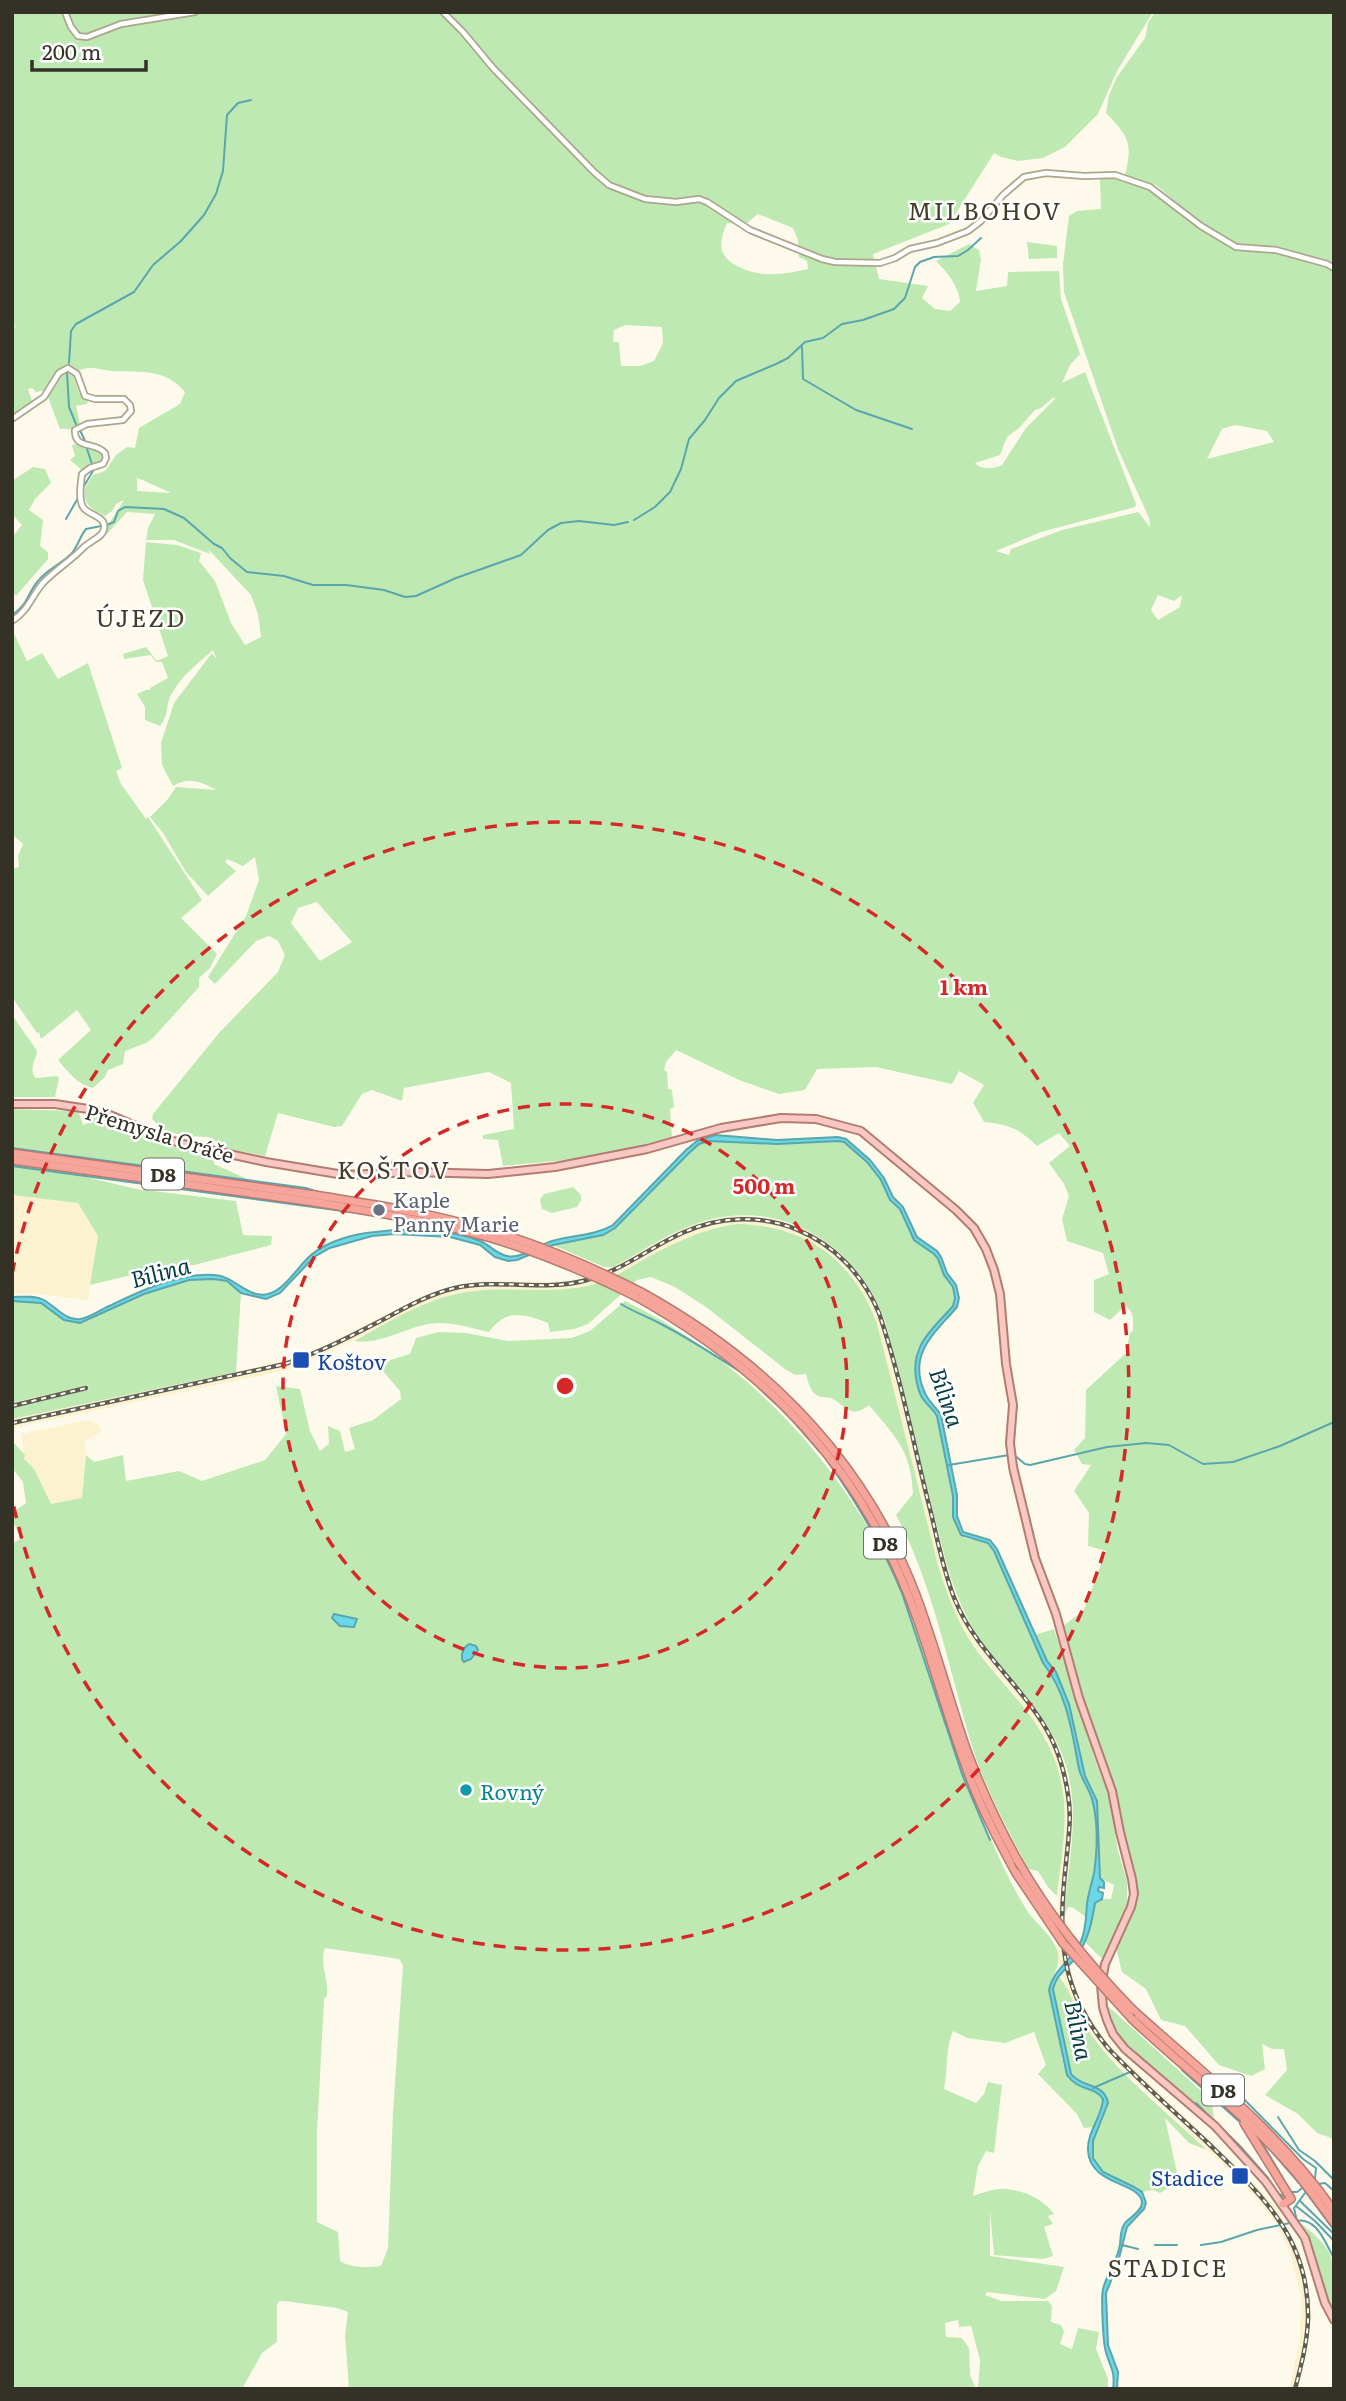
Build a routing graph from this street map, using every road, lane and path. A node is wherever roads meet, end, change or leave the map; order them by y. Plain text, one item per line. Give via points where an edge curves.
1 (65, 12) edge
2 (195, 12) edge
3 (443, 12) edge
4 (1334, 268) edge
5 (12, 419) edge
6 (12, 621) edge
7 (12, 1104) edge
8 (12, 1153) edge
9 (12, 1160) edge
10 (314, 1199) junction
11 (638, 1294) junction
12 (1133, 2014) junction
13 (1233, 2108) junction
14 (1305, 2177) junction
15 (1317, 2194) junction
16 (1283, 2204) junction
17 (1334, 2211) edge
18 (1334, 2223) edge
19 (1334, 2320) edge

1 - 2 street via 78,36 87,37 121,24
3 - 4 street via 609,185 658,202 699,199 750,230 822,259 880,262 951,239 981,222 1024,177 1046,173 1125,177 1150,187 1236,247 1276,250
5 - 6 street via 44,397 59,373 68,368 77,373 82,392 89,398 127,401 131,411 123,420 80,425 75,430 78,443 98,446 105,453 103,464 82,474 81,493 86,511 104,526 101,534 41,585 24,613
7 - 16 main road, Přemysla Oráče via 88,1109 171,1140 335,1175 488,1174 587,1163 712,1130 781,1118 816,1119 853,1128 876,1142 962,1215 986,1248 998,1285 1013,1399 1011,1456 1035,1558 1112,1791 1132,1879 1131,1907 1103,1971 1107,2020 1125,2049 1215,2126
8 - 10 highway, D8
9 - 10 highway, D8
10 - 11 highway, D8, bridge via 493,1239
11 - 12 highway, D8, bridge via 758,1380 813,1436 853,1489 897,1568 972,1782 1016,1873 1063,1943 1108,1995
11 - 12 highway, D8, bridge via 702,1328 763,1375 820,1433 859,1486 903,1566 978,1780 1018,1861 1068,1937
12 - 13 highway, D8
12 - 14 highway, D8 via 1248,2112
13 - 14 highway, D8
13 - 16 highway via 1291,2199
14 - 15 highway, D8
15 - 17 highway, D8
15 - 18 highway, D8
16 - 19 main road, Přemysla Oráče via 1307,2244

